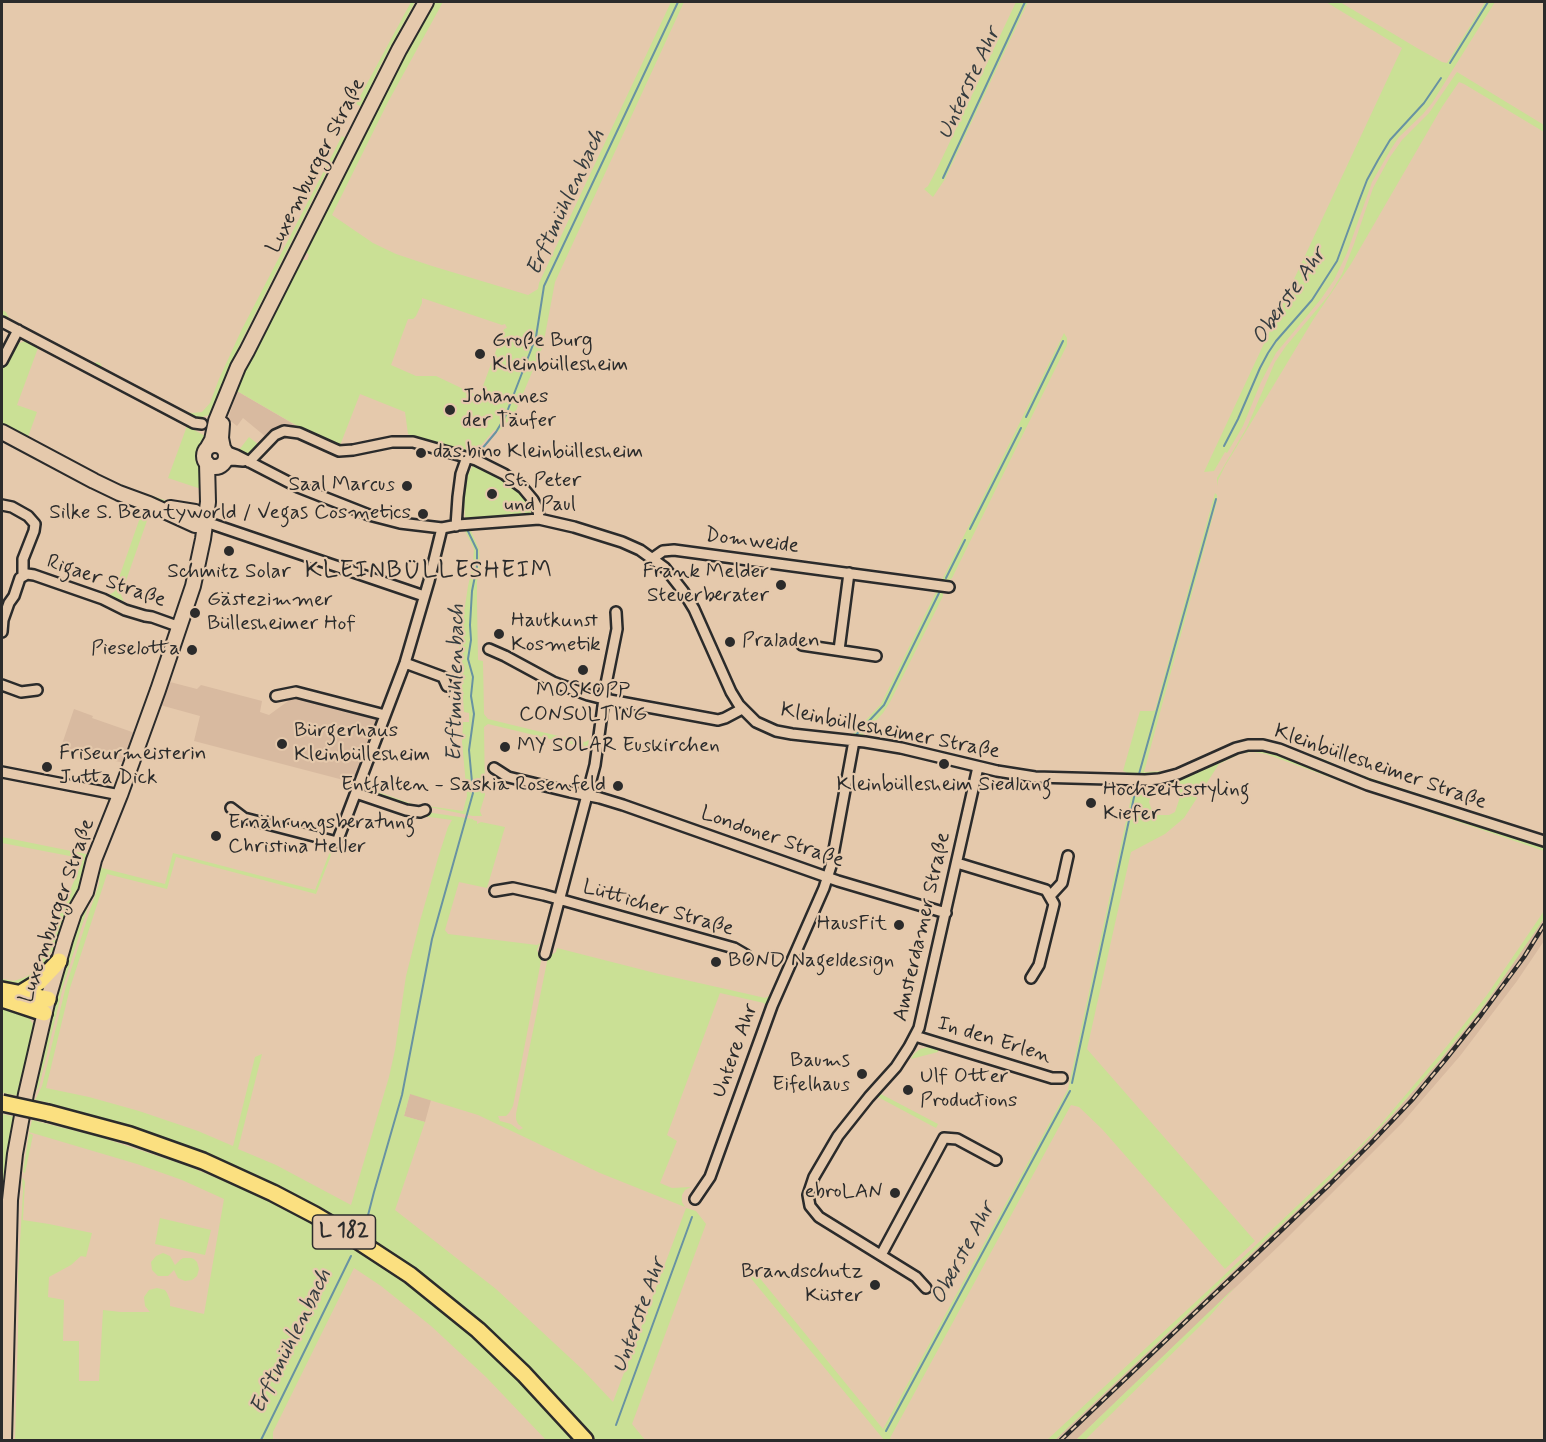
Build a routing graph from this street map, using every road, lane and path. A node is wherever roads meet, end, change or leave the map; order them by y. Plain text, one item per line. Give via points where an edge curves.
1 (426, 2) edge
2 (2, 322) edge
3 (18, 330) junction
4 (247, 351) junction
5 (2, 361) edge
6 (202, 424) dead end
7 (2, 432) edge
8 (219, 458) junction
9 (471, 459) junction
10 (249, 462) junction
11 (2, 505) edge
12 (539, 519) junction
13 (206, 522) junction
14 (462, 525) junction
15 (442, 528) junction
16 (653, 558) junction
17 (849, 573) junction
18 (22, 577) junction
19 (949, 587) dead end
20 (424, 596) junction
21 (616, 612) dead end
22 (3, 616) edge
23 (180, 627) junction
24 (2, 632) edge
25 (802, 645) dead end
26 (489, 649) dead end
27 (839, 650) junction
28 (876, 656) dead end
29 (405, 663) junction
30 (2, 685) edge
31 (447, 686) dead end
32 (37, 690) dead end
33 (276, 696) dead end
34 (604, 699) junction
35 (742, 709) junction
36 (385, 716) junction
37 (854, 741) junction
38 (978, 767) junction
39 (494, 768) dead end
40 (2, 772) edge
41 (356, 793) junction
42 (120, 795) junction
43 (587, 796) junction
44 (231, 808) dead end
45 (425, 810) dead end
46 (1545, 842) edge
47 (1068, 856) dead end
48 (957, 863) junction
49 (828, 877) junction
50 (495, 891) dead end
51 (1050, 896) junction
52 (559, 900) junction
53 (946, 913) junction
54 (545, 954) dead end
55 (746, 955) dead end
56 (59, 961) junction
57 (1031, 978) dead end
58 (2, 990) edge
59 (21, 993) junction
60 (2, 999) edge
61 (46, 1006) junction
62 (915, 1036) junction
63 (1062, 1078) dead end
64 (2, 1103) edge
65 (996, 1160) dead end
66 (6, 1199) edge
67 (695, 1199) dead end
68 (881, 1255) junction
69 (926, 1288) dead end
70 (4, 1314) edge
71 (4, 1440) edge
72 (585, 1440) edge

1 - 4 street, Luxemburger Straße
2 - 3 street
3 - 5 street
3 - 6 street
4 - 8 street, Luxemburger Straße via 225,411
4 - 8 street, Luxemburger Straße via 231,382 208,447 214,445
7 - 13 street via 100,484 149,504 195,512
8 - 10 street, Kleinbüllesheimer Straße via 232,453
8 - 13 street, Luxemburger Straße
9 - 10 street via 402,441 339,451 299,433 284,431
9 - 12 street via 523,488 536,504
9 - 14 street via 461,474
10 - 15 street, Kleinbüllesheimer Straße via 298,487 369,515 400,524
11 - 18 street via 28,516 35,524 23,559
12 - 14 street, Kleinbüllesheimer Straße
12 - 16 street, Kleinbüllesheimer Straße via 622,542
13 - 20 street
13 - 23 street, Luxemburger Straße via 196,577
14 - 15 street, Kleinbüllesheimer Straße
15 - 20 street
16 - 17 street, Domweide via 674,550
16 - 35 street, Kleinbüllesheimer Straße via 688,598
17 - 19 street, Domweide
17 - 27 street
18 - 22 street
18 - 23 street, Rigaer Straße via 34,575
20 - 29 street
21 - 34 street via 617,629
22 - 24 street
23 - 42 street, Luxemburger Straße
25 - 27 street
26 - 34 street via 553,682
27 - 28 street
29 - 31 street via 443,677
29 - 36 street
30 - 32 street via 21,692
33 - 36 street via 296,692
34 - 35 street via 718,720
34 - 43 street
35 - 37 street, Kleinbüllesheimer Straße via 756,722 776,731
36 - 41 street
37 - 38 street, Kleinbüllesheimer Straße
37 - 49 street, Untere Ahr
38 - 46 street, Kleinbüllesheimer Straße via 1035,777 1152,780 1178,774 1236,748 1263,745
38 - 48 street, Amsterdamer Straße
39 - 43 street, Londoner Straße via 508,777
40 - 42 street
41 - 44 street via 337,842 244,818
41 - 45 street via 406,810
42 - 56 street, Luxemburger Straße
43 - 49 street, Londoner Straße
43 - 52 street
47 - 51 street via 1062,883
48 - 51 street via 1046,890
48 - 53 street, Amsterdamer Straße
49 - 53 street, Londoner Straße
49 - 67 street, Untere Ahr via 772,1006 710,1177
50 - 52 street, Lütticher Straße via 513,888
51 - 57 street via 1054,904 1040,965
52 - 54 street
52 - 55 street, Lütticher Straße via 734,948
53 - 62 street, Amsterdamer Straße
56 - 59 main road via 39,982
56 - 61 street, Luxemburger Straße
58 - 59 main road
59 - 61 main road
60 - 61 main road
61 - 66 street, Luxemburger Straße
62 - 63 street, In den Erlen
62 - 68 street, Amsterdamer Straße via 896,1067 838,1136 808,1195 810,1206 819,1217
64 - 72 main road, L 182, bridge via 130,1135 203,1161 315,1215 410,1275 478,1330
65 - 68 street via 957,1139 944,1138
66 - 70 street, Luxemburger Straße
68 - 69 street, Amsterdamer Straße
70 - 71 street, Luxemburger Straße

